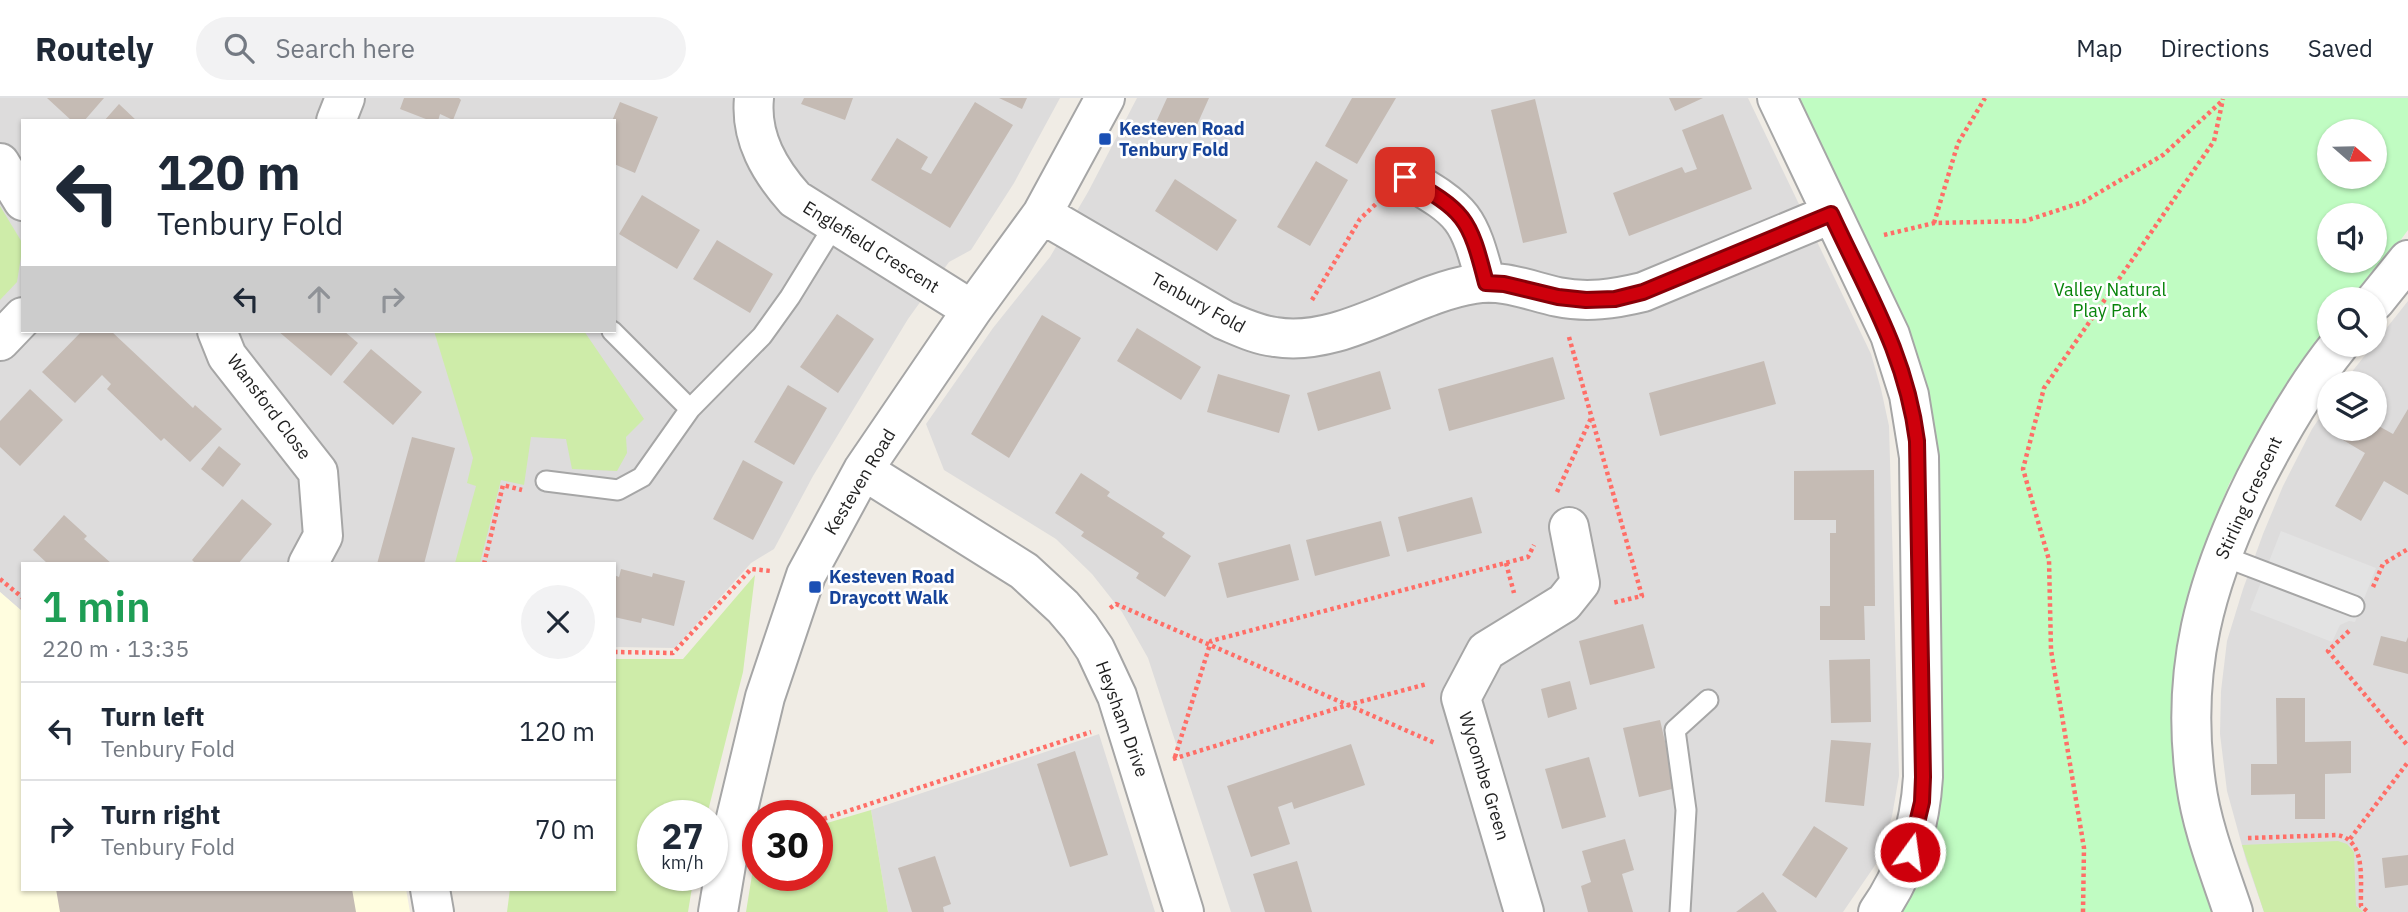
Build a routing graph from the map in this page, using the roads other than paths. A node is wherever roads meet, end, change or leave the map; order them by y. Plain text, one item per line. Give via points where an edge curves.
1 (345, 98) edge
2 (754, 98) edge
3 (1105, 98) edge
4 (1777, 98) edge
5 (337, 119) edge
6 (0, 163) edge
7 (1405, 177) road end
8 (21, 198) edge
9 (1042, 214) junction
10 (835, 223) junction
11 (1838, 229) junction
12 (2408, 260) edge
13 (1486, 283) junction
14 (2386, 287) edge
15 (972, 310) junction
16 (21, 319) edge
17 (219, 333) edge
18 (614, 333) edge
19 (0, 341) edge
20 (2331, 357) edge
21 (690, 409) junction
22 (863, 470) junction
23 (546, 481) road end
24 (1554, 520) road end
25 (2220, 555) junction
26 (310, 562) edge
27 (2360, 609) road end
28 (1708, 700) dead end
29 (430, 891) edge
30 (434, 912) edge
31 (718, 912) edge
32 (1184, 912) edge
33 (1524, 912) edge
34 (1680, 912) edge
35 (1878, 912) edge
36 (2233, 912) edge

1 - 5 street
2 - 10 street, Englefield Crescent via 755,130 777,179 795,199
3 - 9 street, Kesteven Road
4 - 11 street
6 - 8 street
7 - 13 street via 1445,200 1466,223
9 - 13 street, Tenbury Fold via 1224,320 1276,338 1331,333 1451,288
9 - 15 street, Kesteven Road
10 - 15 street, Englefield Crescent
10 - 21 lane via 762,336
11 - 13 street, Tenbury Fold via 1615,299 1558,297
11 - 35 street via 1901,365 1919,457 1922,802 1910,852
12 - 14 street
15 - 22 street, Kesteven Road
16 - 19 street
17 - 26 street, Wansford Close via 227,356 318,472 323,536
18 - 21 lane
20 - 25 street, Stirling Crescent via 2290,415
21 - 23 lane via 642,477 618,490
22 - 31 street, Kesteven Road via 806,575 785,634 762,709
22 - 32 street, Heysham Drive via 1024,571 1080,627 1107,672 1125,721 1158,763
24 - 33 street, Wycombe Green via 1580,583 1564,603 1486,651 1461,698
25 - 27 lane
25 - 36 street, Stirling Crescent via 2199,634 2191,709 2203,823
28 - 34 lane via 1675,730 1686,810
29 - 30 street

